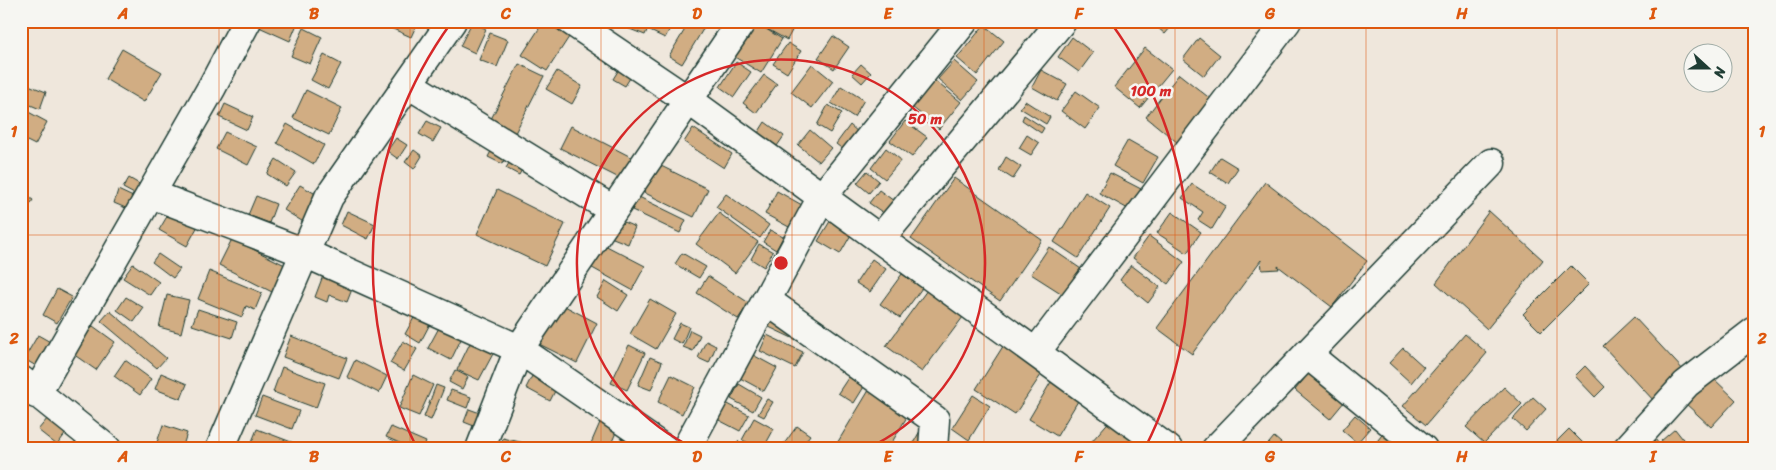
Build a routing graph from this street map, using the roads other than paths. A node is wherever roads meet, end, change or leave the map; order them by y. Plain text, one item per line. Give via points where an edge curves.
1 (247, 21) edge
2 (452, 21) edge
3 (571, 21) edge
4 (742, 21) edge
5 (964, 21) edge
6 (1062, 21) edge
7 (1287, 21) edge
8 (408, 84) junction
9 (688, 100) junction
10 (1491, 163) dead end
11 (151, 194) junction
12 (822, 197) junction
13 (613, 210) junction
14 (880, 239) junction
15 (305, 253) junction
16 (766, 300) junction
17 (1755, 331) edge
18 (519, 349) junction
19 (1036, 352) junction
20 (1308, 354) junction
21 (29, 387) edge
22 (107, 449) edge
23 (220, 449) edge
24 (480, 449) edge
25 (664, 449) edge
26 (686, 449) edge
27 (934, 449) edge
28 (1168, 449) edge
29 (1216, 449) edge
30 (1423, 449) edge
31 (1627, 449) edge

1 - 11 street
2 - 8 street
3 - 9 street
4 - 9 street
5 - 12 street
6 - 14 street
7 - 19 street
8 - 13 street
8 - 15 street via 329,197
9 - 12 street
9 - 13 street
10 - 20 street
11 - 15 street
11 - 21 street
12 - 14 street
12 - 16 street
13 - 18 street
14 - 19 street
15 - 18 street
15 - 23 street
16 - 26 street
16 - 27 street via 935,420
17 - 31 street via 1686,384
18 - 24 street
18 - 25 street
19 - 28 street
20 - 29 street
20 - 30 street
21 - 22 street

